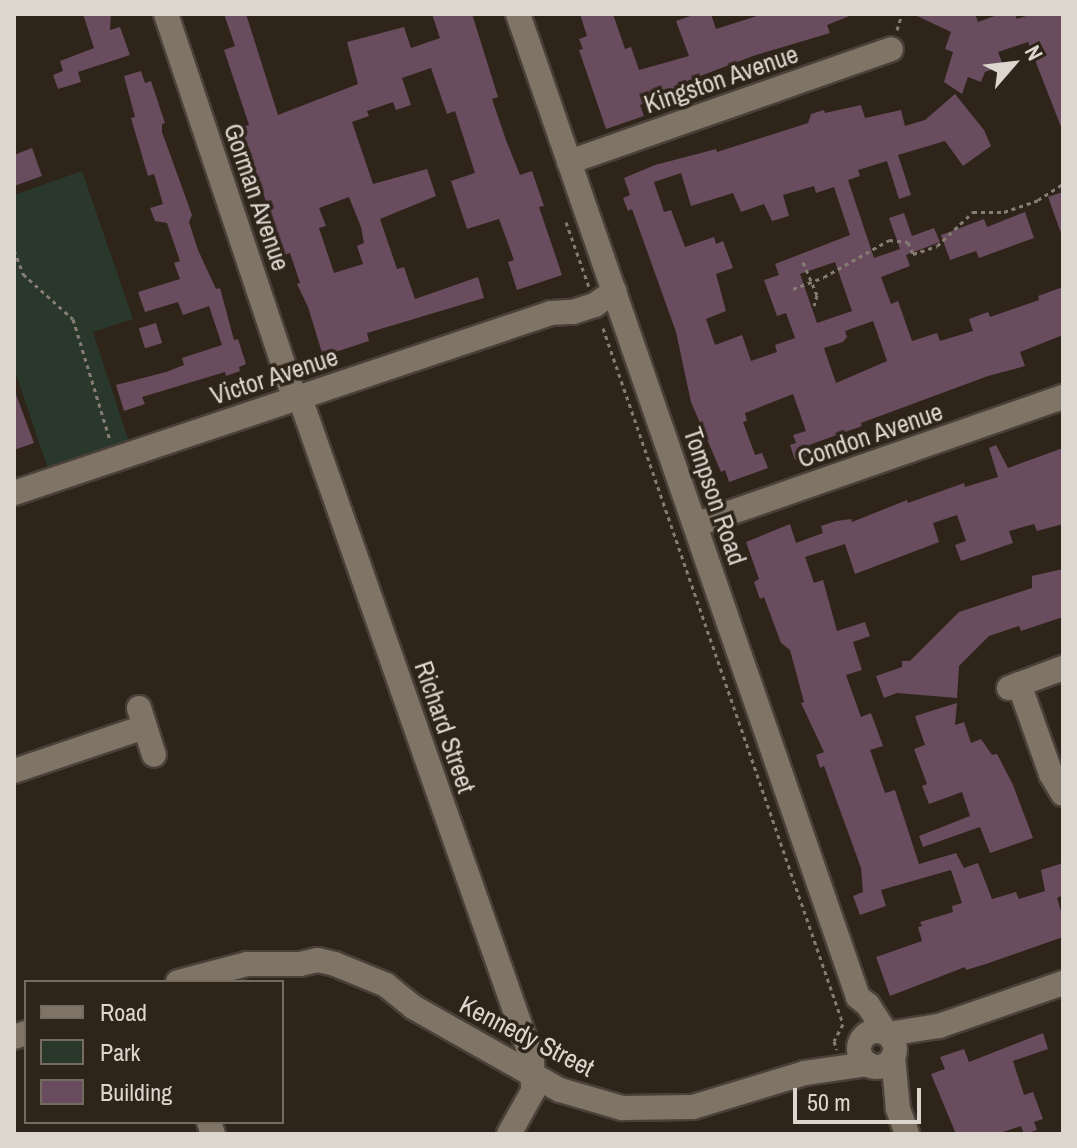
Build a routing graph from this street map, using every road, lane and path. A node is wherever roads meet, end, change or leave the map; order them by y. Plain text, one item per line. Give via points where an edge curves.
1 (166, 14) edge
2 (518, 14) edge
3 (891, 49) dead end
4 (569, 162) junction
5 (1063, 184) edge
6 (565, 219) dead end
7 (14, 250) edge
8 (803, 262) dead end
9 (812, 282) junction
10 (793, 289) dead end
11 (600, 296) junction
12 (814, 306) dead end
13 (1063, 397) edge
14 (298, 398) junction
15 (116, 458) junction
16 (14, 493) edge
17 (695, 525) junction
18 (1063, 668) edge
19 (154, 755) dead end
20 (14, 771) edge
21 (1063, 794) edge
22 (186, 980) edge
23 (1063, 983) edge
24 (877, 1049) junction
25 (839, 1054) junction
26 (805, 1073) junction
27 (532, 1075) junction
28 (509, 1134) edge
29 (907, 1134) edge

1 - 14 street, Gorman Avenue
2 - 4 street, Tompson Road
3 - 4 street, Kingston Avenue
4 - 11 street, Tompson Road
5 - 9 path via 1004,212 973,212 937,246 913,254 908,242 889,240
6 - 11 path
7 - 15 path via 23,274 73,319
8 - 9 path
9 - 10 path
9 - 12 path via 818,298
11 - 14 street, Victor Avenue via 568,300 551,313
11 - 17 street, Tompson Road
11 - 25 path via 843,1024 834,1041
13 - 17 street, Condon Avenue
14 - 15 street, Victor Avenue
14 - 27 street, Richard Street via 532,1059
15 - 16 street, Victor Avenue
17 - 24 street, Tompson Road via 858,997 855,1009
18 - 21 street via 1014,686
19 - 20 street via 142,718
22 - 27 street, Kennedy Street via 247,964 300,964 413,1007
23 - 24 street via 939,1026 929,1035
24 - 25 street, Kennedy Street
24 - 26 street, Kennedy Street
24 - 29 street, Tompson Road
25 - 26 street, Kennedy Street
26 - 27 street, Kennedy Street via 710,1103 657,1110 590,1101
27 - 28 street via 533,1091

